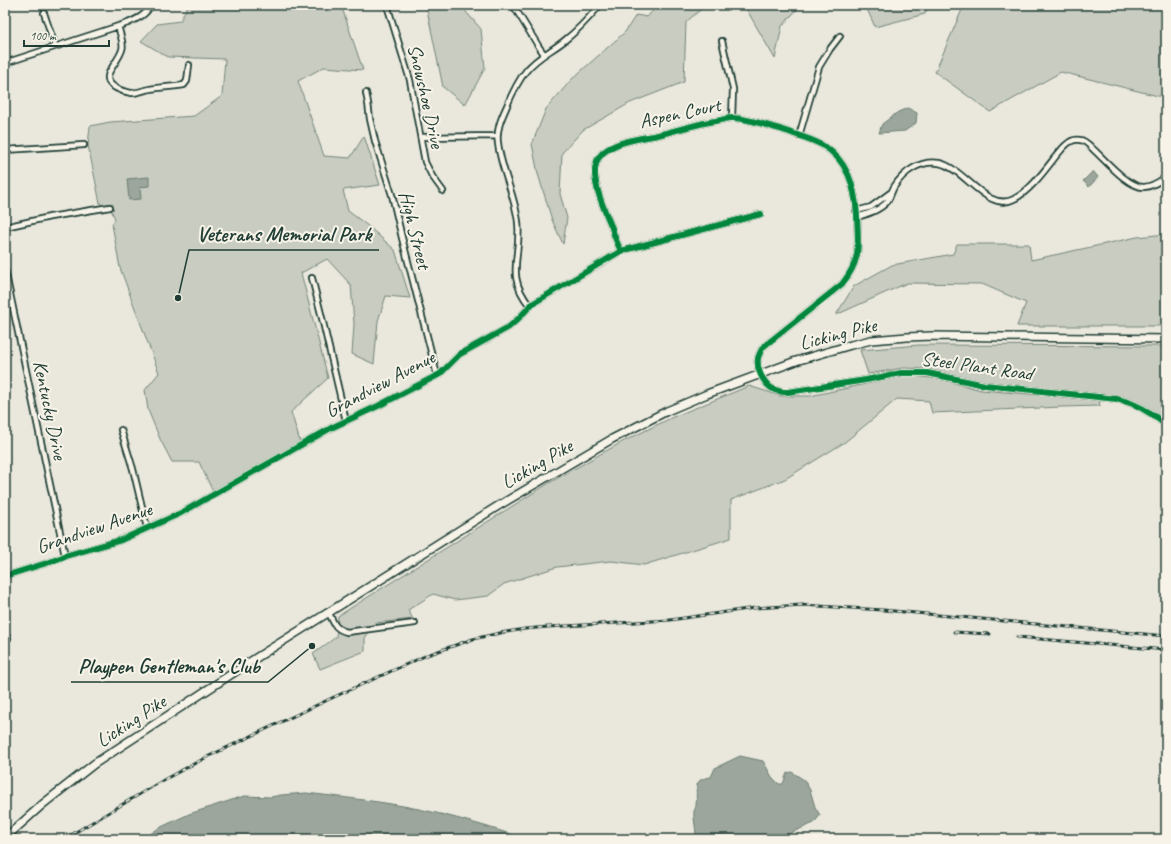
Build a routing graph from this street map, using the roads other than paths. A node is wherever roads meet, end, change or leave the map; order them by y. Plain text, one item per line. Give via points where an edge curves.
1 (151, 5) edge
2 (387, 5) edge
3 (513, 5) edge
4 (600, 5) edge
5 (44, 13) dead end
6 (118, 26) junction
7 (840, 36) dead end
8 (722, 41) dead end
9 (55, 46) junction
10 (544, 54) junction
11 (5, 63) edge
12 (189, 65) dead end
13 (366, 93) dead end
14 (732, 118) junction
15 (497, 136) junction
16 (799, 136) junction
17 (421, 137) junction
18 (84, 145) dead end
19 (5, 150) edge
20 (1166, 177) edge
21 (443, 191) dead end
22 (891, 192) junction
23 (110, 207) dead end
24 (856, 211) junction
25 (761, 214) dead end
26 (857, 217) junction
27 (5, 227) edge
28 (620, 251) junction
29 (5, 270) edge
30 (312, 278) dead end
31 (530, 306) junction
32 (1166, 339) edge
33 (437, 375) junction
34 (761, 375) junction
35 (346, 421) junction
36 (1166, 426) edge
37 (121, 430) dead end
38 (147, 528) junction
39 (64, 556) junction
40 (5, 576) edge
41 (329, 613) junction
42 (415, 622) dead end
43 (5, 838) edge

1 - 6 street via 141,17
2 - 17 street, Snowshoe Drive via 410,80
3 - 10 street
4 - 10 street via 574,33
5 - 9 street
6 - 9 street
6 - 12 street via 123,51 107,78 113,86 132,93 184,85
7 - 16 street via 819,67
8 - 14 street via 732,86
9 - 11 street
10 - 15 street via 521,78 504,111
13 - 33 street, High Street via 375,141 392,195
14 - 16 street, Aspen Court
14 - 28 street, Aspen Court via 624,142 610,147 601,154 594,176
15 - 17 street
15 - 31 street via 500,160 518,224 516,281
16 - 24 street, Aspen Court via 821,144 839,159 850,178 856,198
17 - 21 street, Snowshoe Drive via 426,162
18 - 19 street
20 - 22 street via 1149,186 1135,186 1089,145 1081,140 1072,140 1021,196 1012,200 993,200 955,169 940,163 928,162 905,173
22 - 24 street via 871,207
22 - 26 street via 888,201 880,208
23 - 27 street
24 - 26 street, Aspen Court
25 - 28 street, Grandview Avenue
26 - 34 street, Aspen Court via 858,253 849,274 842,284 763,347 758,359
28 - 31 street, Grandview Avenue
29 - 39 street, Kentucky Drive
30 - 35 street
31 - 33 street, Grandview Avenue via 509,327 460,354
32 - 34 main road, Licking Pike via 907,336 852,345 796,361
33 - 35 street, Grandview Avenue
34 - 36 street, Steel Plant Road via 770,388 778,392 788,392 905,372 933,373 985,385 1126,401 1142,408
34 - 41 main road, Licking Pike via 667,411 612,439 498,506
35 - 38 street, Grandview Avenue via 182,513
37 - 38 street
38 - 39 street, Grandview Avenue via 120,540
39 - 40 street, Grandview Avenue
41 - 42 street via 336,627 347,632
41 - 43 main road, Licking Pike via 94,764

